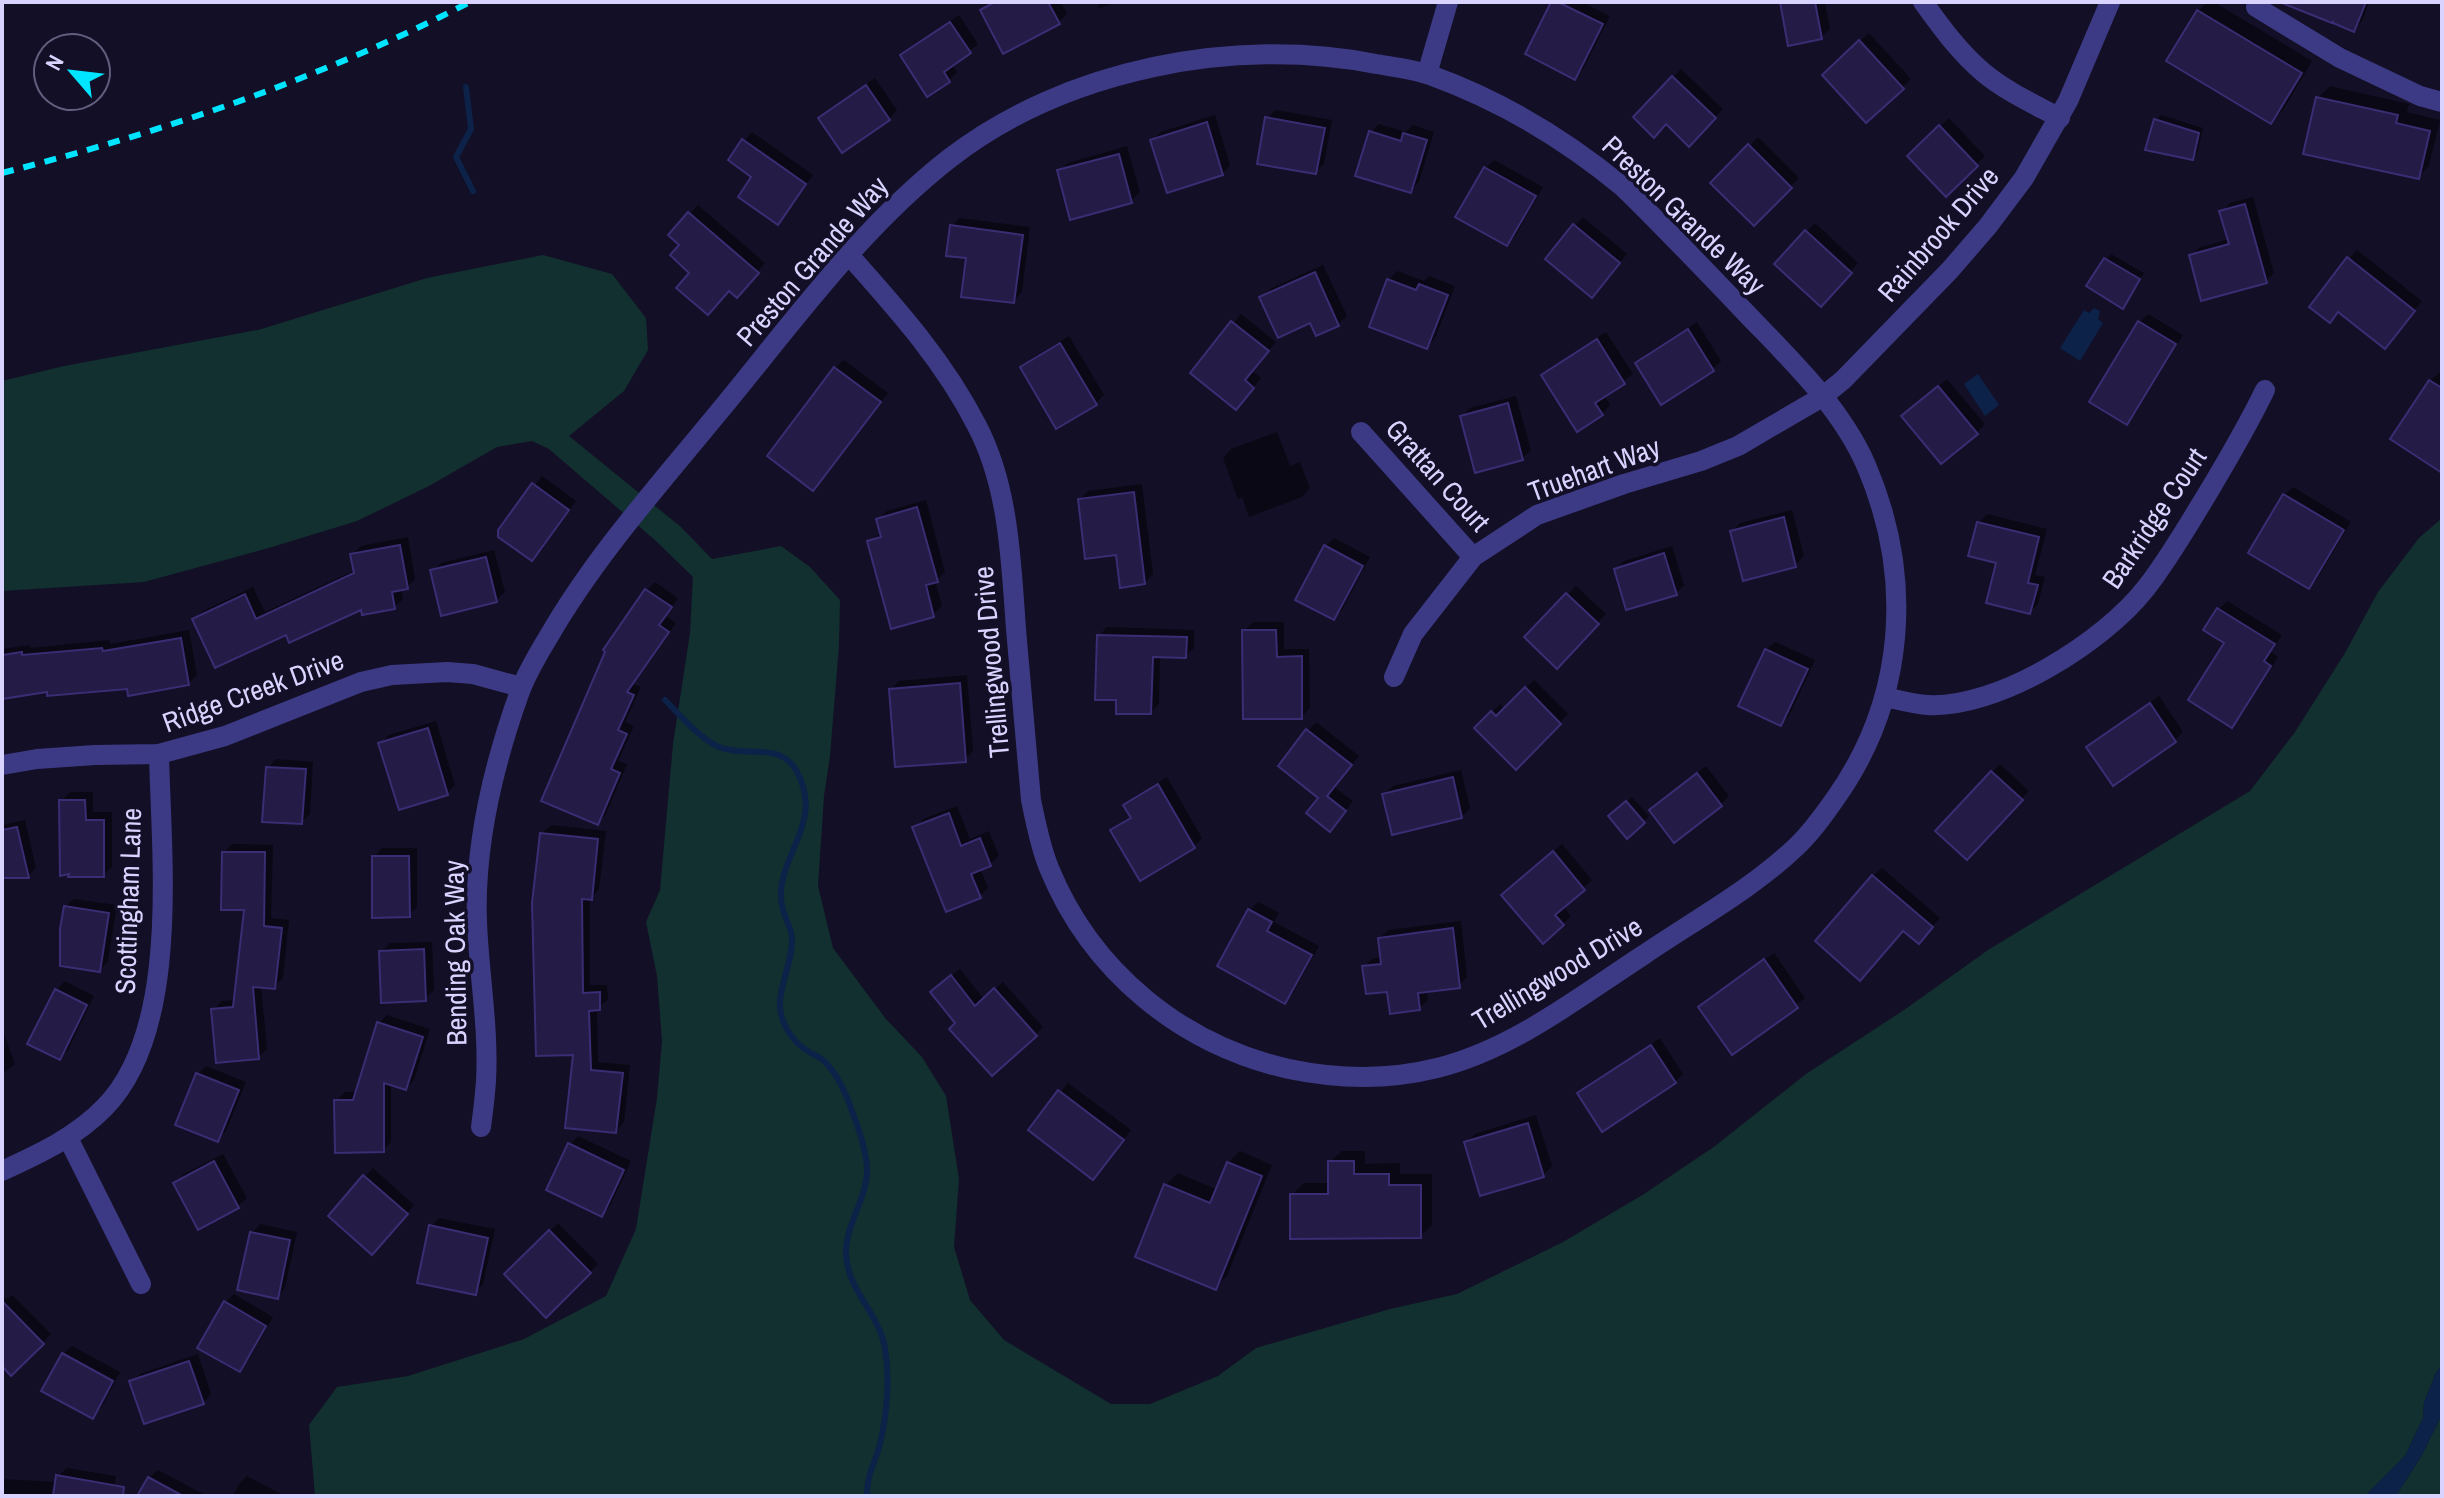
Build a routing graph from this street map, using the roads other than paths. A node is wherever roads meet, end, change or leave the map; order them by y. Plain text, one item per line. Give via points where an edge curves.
1 (1448, 2) edge
2 (1923, 2) edge
3 (2110, 2) edge
4 (2254, 4) edge
5 (1427, 74) junction
6 (2442, 102) edge
7 (2060, 118) junction
8 (849, 255) junction
9 (2265, 390) dead end
10 (1822, 397) junction
11 (1361, 432) dead end
12 (1473, 557) junction
13 (1394, 677) dead end
14 (521, 687) junction
15 (1885, 697) junction
16 (159, 754) junction
17 (2, 765) edge
18 (481, 1127) dead end
19 (68, 1138) junction
20 (2, 1171) edge
21 (141, 1284) dead end

1 - 5 street
2 - 7 street via 1984,73
3 - 7 street, Rainbrook Drive
4 - 6 street via 2340,58
5 - 8 street, Preston Grande Way via 1310,54 1255,53 1107,79 1052,99 955,154 908,193
5 - 10 street, Preston Grande Way via 1529,119 1596,164 1662,225
7 - 10 street, Rainbrook Drive via 1988,226
8 - 14 street, Preston Grande Way via 616,539 574,596
8 - 15 street, Trellingwood Drive via 946,370 979,428 992,464 1009,542 1031,800 1050,869 1077,921 1144,1001 1225,1049 1301,1071 1366,1077 1435,1069 1497,1046 1693,922 1797,846 1858,764
9 - 15 street, Barkridge Court via 2171,552 2117,619 2042,672 2004,689 1948,704
10 - 12 street, Truehart Way via 1738,446 1537,515
10 - 15 street, Trellingwood Drive via 1854,441 1888,532 1896,635
11 - 12 street, Grattan Court
12 - 13 street, Truehart Way via 1413,634
14 - 16 street, Ridge Creek Drive via 473,674 392,675 361,682 225,736
14 - 18 street, Bending Oak Way via 493,781 480,852 477,920 486,1081
16 - 17 street, Ridge Creek Drive
16 - 19 street, Scottingham Lane via 161,921 154,1002 136,1061 119,1090
19 - 20 street, Scottingham Lane
19 - 21 street

